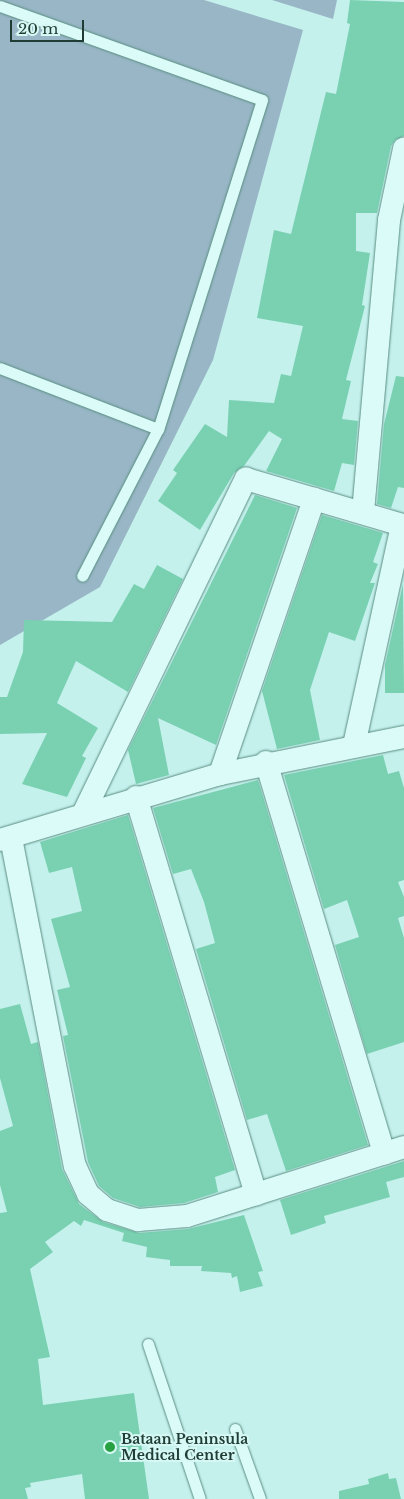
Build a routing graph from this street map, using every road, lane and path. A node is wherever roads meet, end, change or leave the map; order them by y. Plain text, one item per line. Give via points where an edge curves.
1 (0, 6) edge
2 (404, 149) edge
3 (0, 368) edge
4 (158, 429) junction
5 (314, 499) junction
6 (362, 512) junction
7 (82, 576) dead end
8 (404, 737) edge
9 (354, 746) junction
10 (266, 762) junction
11 (220, 774) junction
12 (136, 797) junction
13 (83, 814) junction
14 (5, 839) edge
15 (394, 1150) edge
16 (256, 1194) junction
17 (148, 1344) dead end
18 (235, 1429) dead end
19 (200, 1499) edge
20 (260, 1499) edge

1 - 4 lane via 262,100
2 - 6 street via 389,220
3 - 4 lane
4 - 7 lane
5 - 6 street
5 - 11 street
5 - 13 street via 246,479
6 - 9 street via 402,525
8 - 9 street
9 - 10 street
10 - 11 street
10 - 15 street
11 - 12 street
12 - 13 street
12 - 16 street
13 - 14 street
14 - 16 street via 75,1166 88,1194 108,1210 138,1220 187,1216
15 - 16 street
17 - 19 lane
18 - 20 lane

